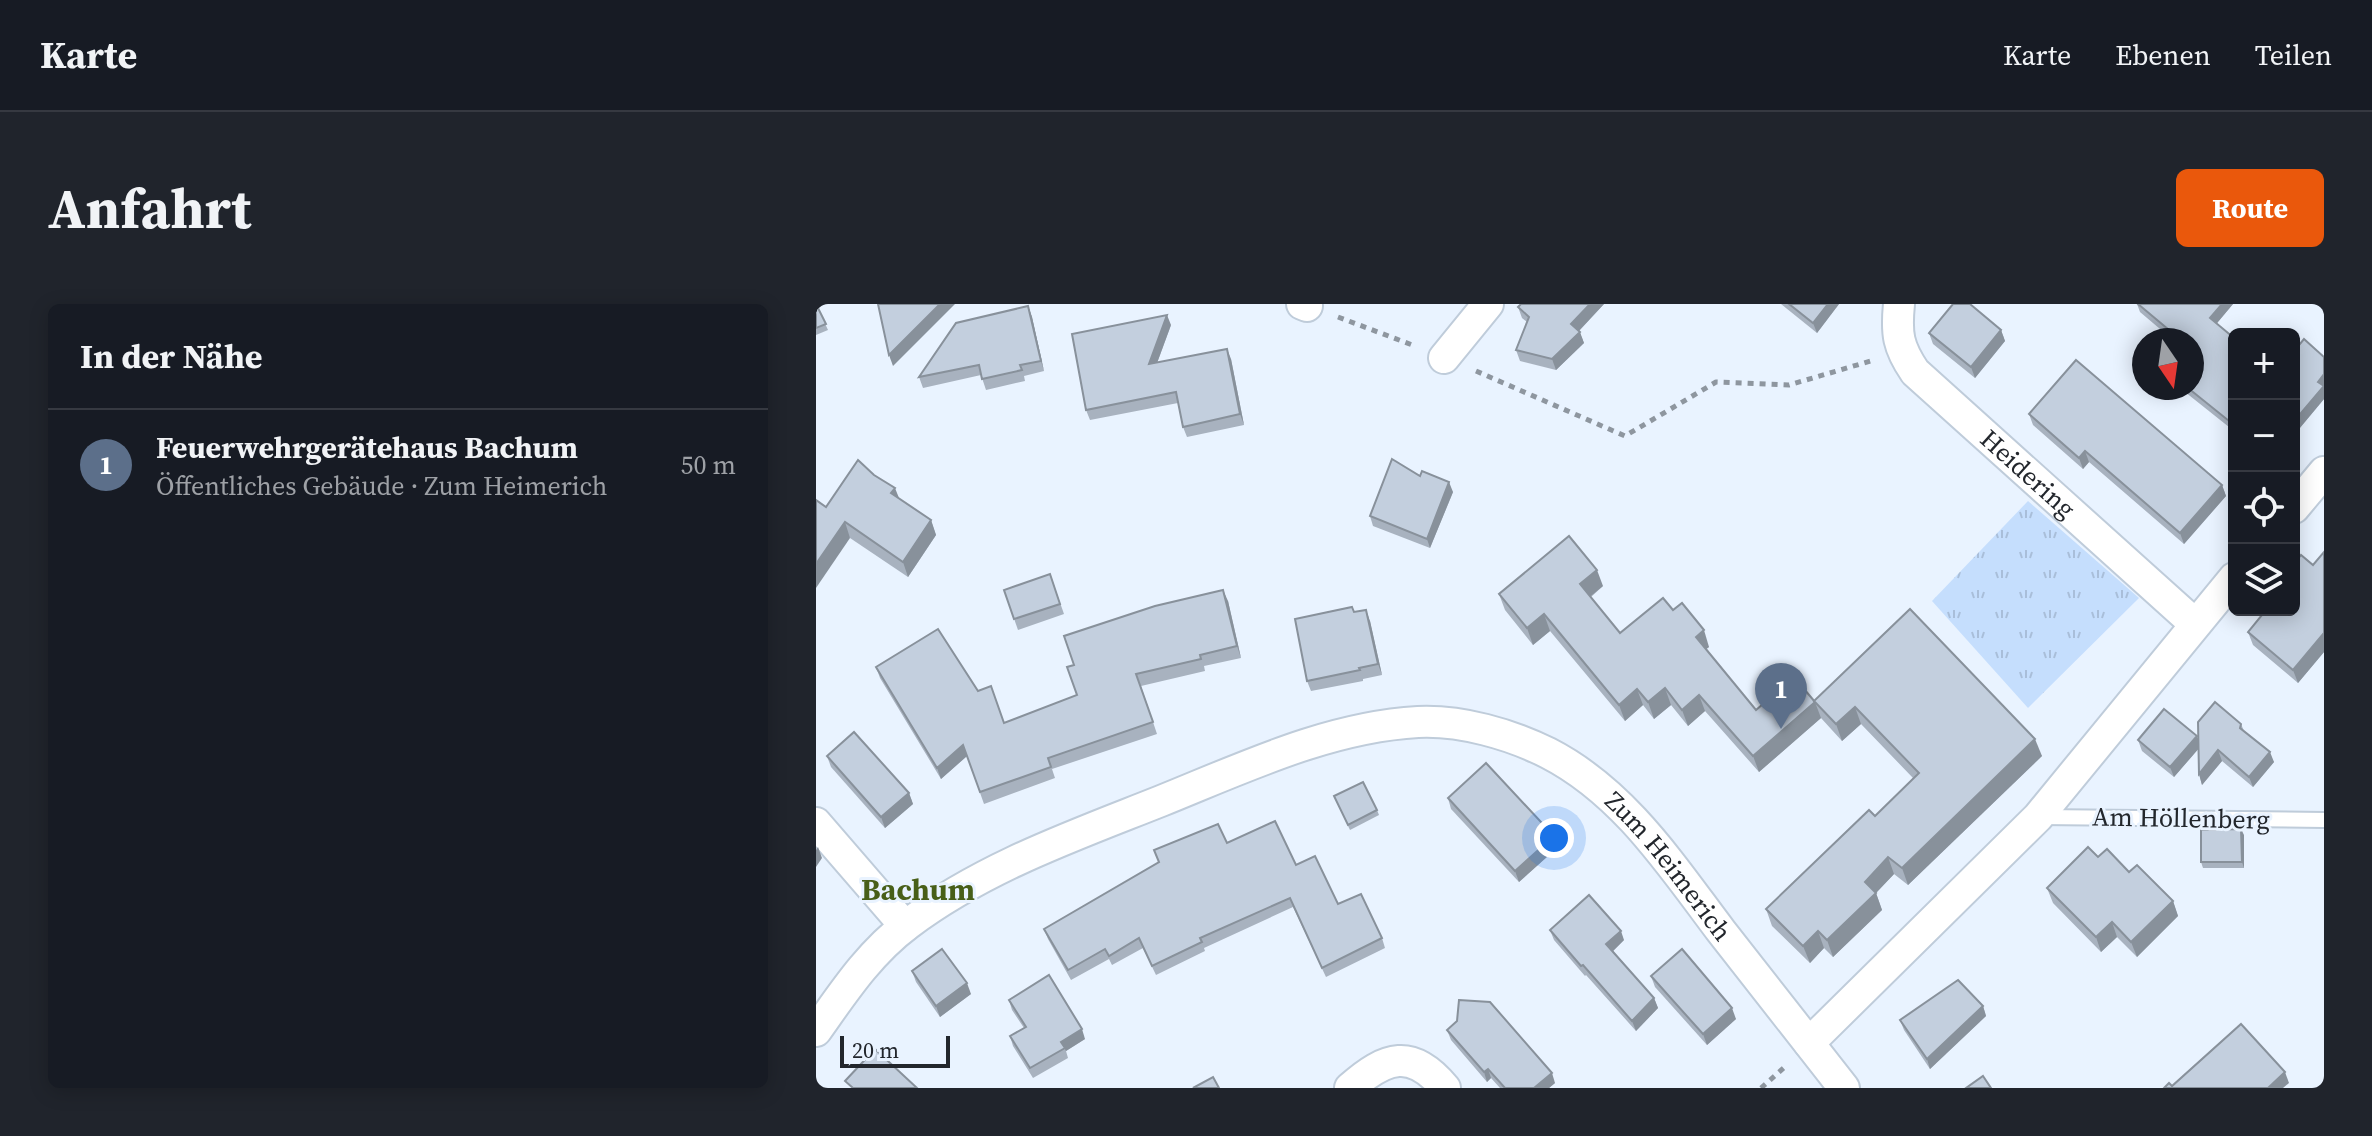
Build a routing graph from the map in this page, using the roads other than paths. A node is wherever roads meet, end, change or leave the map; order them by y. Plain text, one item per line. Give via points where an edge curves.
1 (1488, 304) edge
2 (1899, 304) edge
3 (1444, 358) road end
4 (2324, 472) edge
5 (2300, 501) edge
6 (2228, 585) edge
7 (2195, 624) junction
8 (2038, 817) junction
9 (2324, 820) edge
10 (816, 823) edge
11 (905, 926) junction
12 (816, 1031) edge
13 (1809, 1043) junction
14 (1350, 1088) edge
15 (1445, 1088) edge
16 (1844, 1088) edge

1 - 3 street
2 - 7 street, Heidering via 1896,329 1915,372
4 - 5 street
6 - 7 street
7 - 8 street
8 - 9 lane, Am Höllenberg
8 - 13 street
10 - 11 street
11 - 12 street, Zum Heimerich via 857,973
11 - 13 street, Zum Heimerich via 965,886 1032,852 1261,760 1394,725 1469,727 1548,753 1618,802
13 - 16 street, Zum Heimerich
14 - 15 street via 1383,1064 1400,1060 1432,1072

